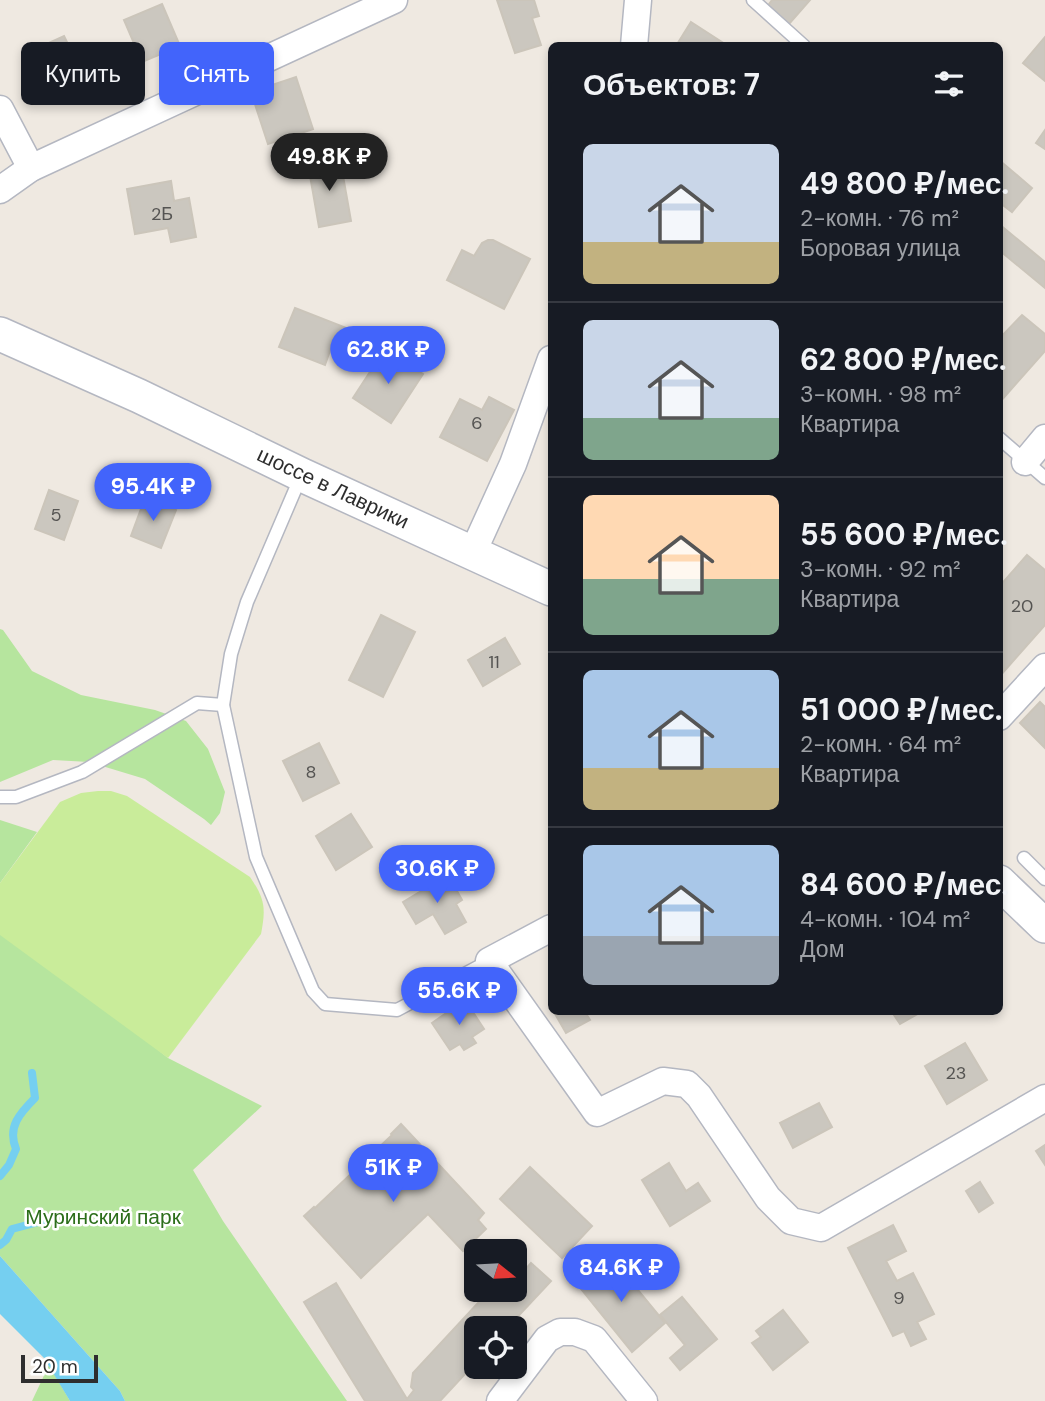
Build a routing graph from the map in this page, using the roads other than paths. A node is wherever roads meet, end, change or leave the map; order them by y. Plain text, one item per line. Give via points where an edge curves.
1 (394, 0) edge
2 (638, 0) edge
3 (753, 0) edge
4 (634, 42) edge
5 (800, 42) edge
6 (0, 109) edge
7 (32, 168) junction
8 (0, 190) edge
9 (0, 334) edge
10 (548, 367) edge
11 (1045, 438) edge
12 (1003, 442) edge
13 (1035, 470) edge
14 (302, 475) junction
15 (472, 552) junction
16 (548, 588) edge
17 (1045, 667) edge
18 (223, 705) junction
19 (1003, 713) edge
20 (0, 797) edge
21 (1024, 858) dead end
22 (1045, 879) edge
23 (1003, 885) edge
24 (1045, 926) edge
25 (548, 930) edge
26 (489, 961) junction
27 (1045, 1098) edge
28 (500, 1401) edge
29 (644, 1401) edge

1 - 7 street
2 - 4 street
3 - 5 lane
6 - 7 street
7 - 8 street
9 - 14 street, шоссе в Лаврики
10 - 15 street via 513,464
11 - 13 street
12 - 13 lane
14 - 15 street, шоссе в Лаврики
14 - 18 lane via 247,603 231,654
15 - 16 street, шоссе в Лаврики
17 - 19 street
18 - 20 lane via 197,703 82,772 16,797
18 - 26 lane via 256,857 313,991 325,1004 397,1010
21 - 22 lane
23 - 24 street
25 - 26 street
26 - 27 street via 597,1113 663,1081 687,1084 768,1198 791,1221 821,1228
28 - 29 street via 547,1339 560,1332 594,1339

